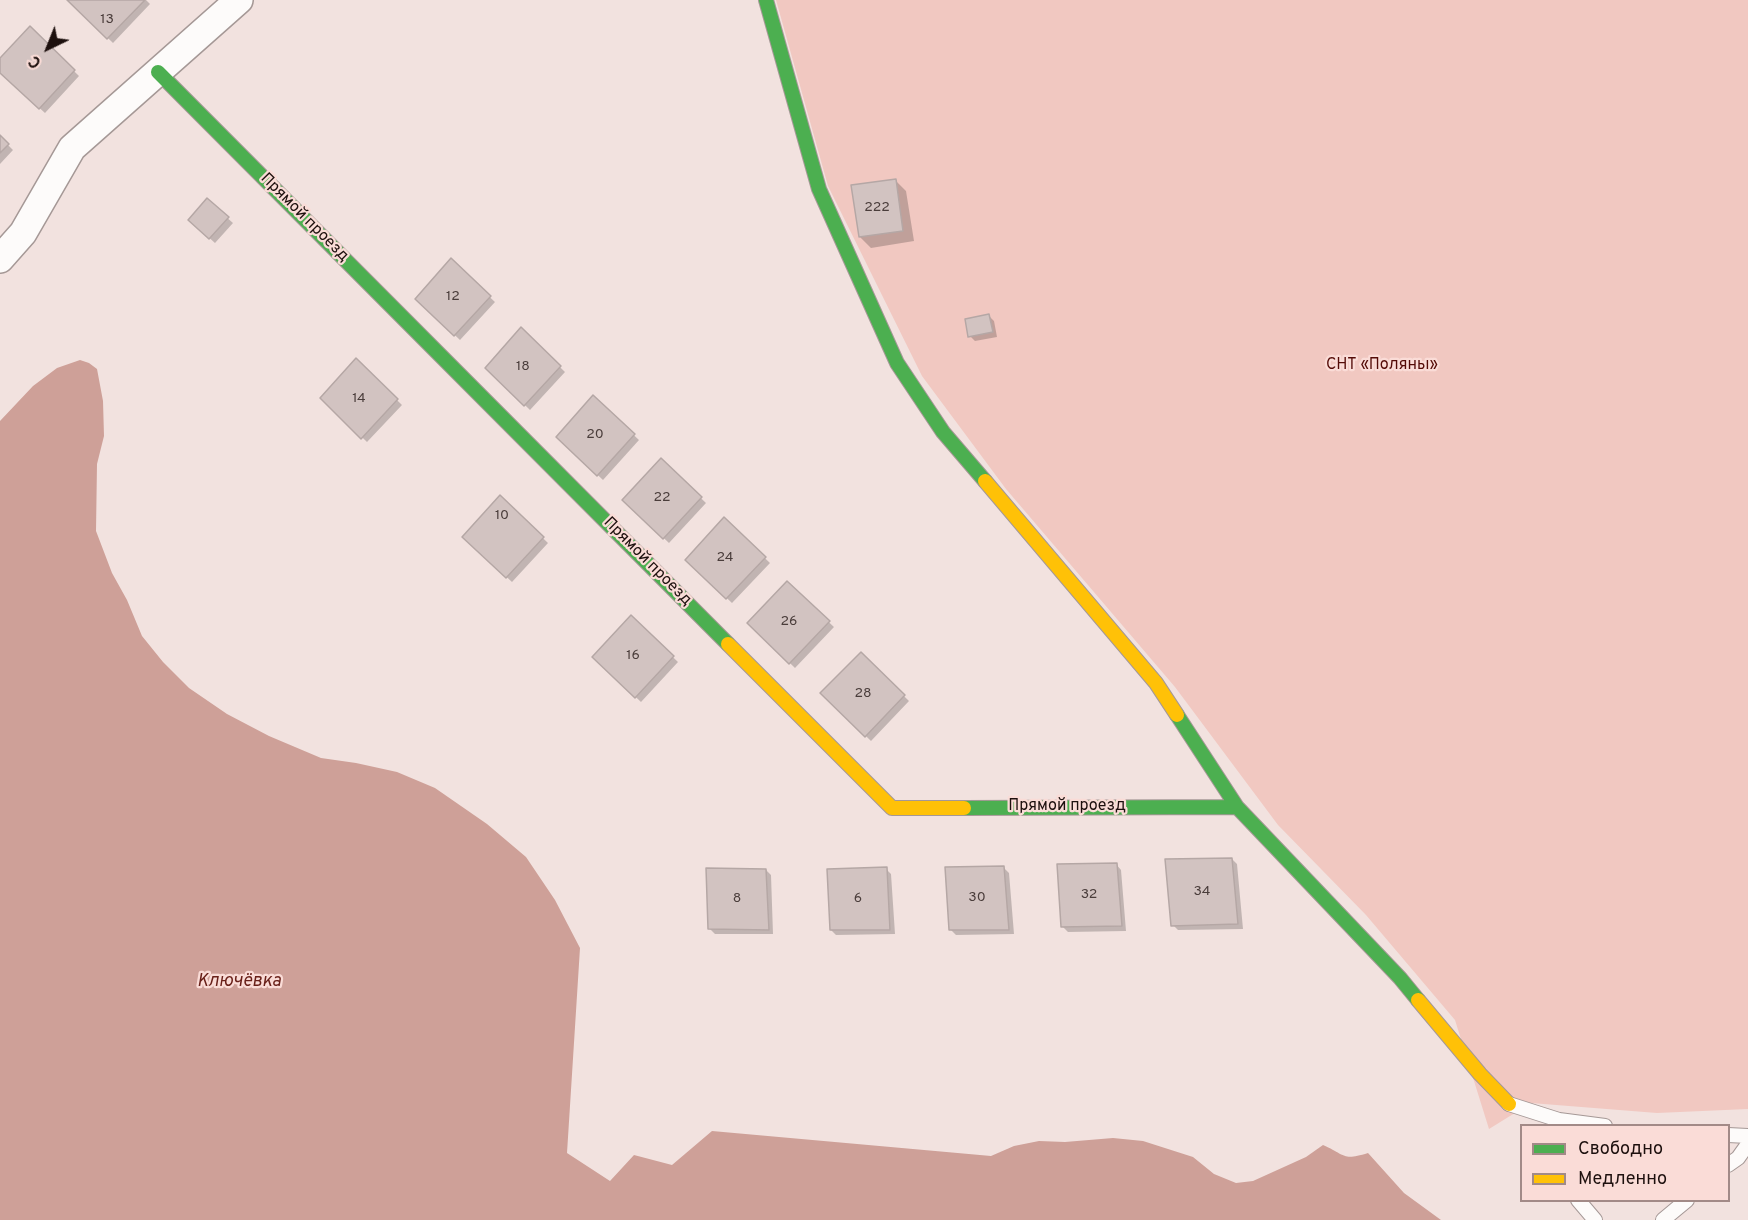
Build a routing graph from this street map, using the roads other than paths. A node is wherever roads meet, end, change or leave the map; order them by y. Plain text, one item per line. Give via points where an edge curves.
1 (766, 0) edge
2 (222, 6) edge
3 (158, 72) junction
4 (0, 259) edge
5 (1237, 807) junction
6 (1509, 1104) joint
7 (1596, 1124) edge
8 (1730, 1135) edge
9 (1748, 1136) edge
10 (1748, 1144) edge
11 (1730, 1164) edge
12 (1580, 1202) edge
13 (1685, 1202) edge
14 (1594, 1220) edge
15 (1663, 1220) edge

1 - 5 street via 819,189 897,363 942,432 1156,683
2 - 3 street
3 - 4 street via 72,148 23,233
3 - 5 street, Прямой проезд via 892,808
5 - 6 street via 1400,978
6 - 7 lane via 1559,1120
8 - 9 lane
10 - 11 lane
12 - 14 lane
13 - 15 lane

